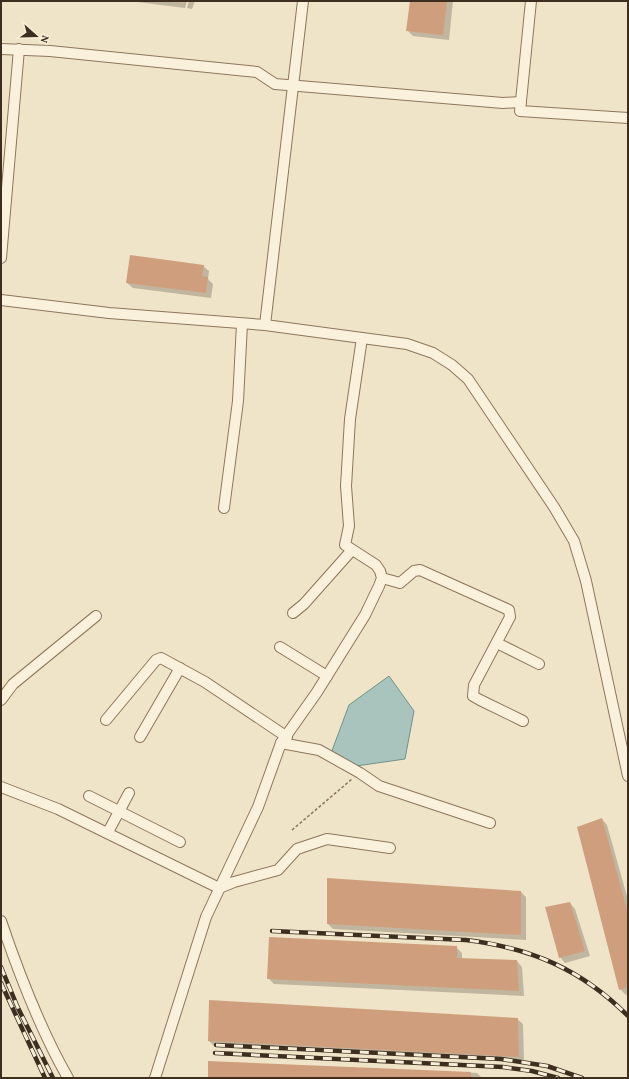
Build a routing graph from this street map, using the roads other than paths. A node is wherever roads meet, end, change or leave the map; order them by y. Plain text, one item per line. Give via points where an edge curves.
1 (303, 1) edge
2 (531, 1) edge
3 (1, 49) edge
4 (19, 49) junction
5 (293, 84) junction
6 (521, 102) junction
7 (628, 118) edge
8 (1, 258) edge
9 (1, 300) edge
10 (242, 324) junction
11 (265, 325) junction
12 (362, 338) junction
13 (224, 508) dead end
14 (352, 550) junction
15 (382, 578) junction
16 (293, 613) dead end
17 (96, 616) dead end
18 (497, 643) junction
19 (280, 647) dead end
20 (539, 664) dead end
21 (180, 668) junction
22 (327, 676) junction
23 (1, 700) edge
24 (106, 720) dead end
25 (523, 721) dead end
26 (140, 737) dead end
27 (284, 740) junction
28 (625, 750) edge
29 (628, 776) edge
30 (1, 787) edge
31 (129, 793) dead end
32 (89, 796) dead end
33 (118, 811) junction
34 (490, 823) dead end
35 (108, 832) junction
36 (180, 842) dead end
37 (390, 848) dead end
38 (219, 888) junction
39 (1, 921) edge
40 (68, 1078) edge
41 (155, 1078) edge

1 - 5 street
2 - 6 street
3 - 4 street
4 - 5 street via 258,72 275,84
4 - 8 street
5 - 6 street via 504,103
5 - 11 street
6 - 7 street via 520,111
9 - 10 street via 109,313
10 - 11 street
10 - 13 street via 238,402
11 - 12 street
12 - 14 street via 350,419 346,486 349,526 345,545
12 - 28 street via 407,344 432,353 468,379 554,507 574,541 586,581
14 - 15 street via 376,565
14 - 16 street
15 - 18 street via 400,583 414,571 420,570 504,607 511,614
15 - 22 street via 365,615
17 - 23 street via 13,684
18 - 20 street
18 - 25 street via 474,685 474,696
19 - 22 street
21 - 24 street via 164,659 156,660
21 - 26 street
21 - 27 street via 218,690
22 - 27 street
27 - 34 street via 319,750 360,772 379,786
27 - 38 street via 258,808
28 - 29 street
30 - 35 street
31 - 33 street
32 - 33 street
33 - 35 street
33 - 36 street
35 - 38 street
37 - 38 street via 327,839 297,849 278,870
38 - 41 street via 206,917
39 - 40 street via 15,962

